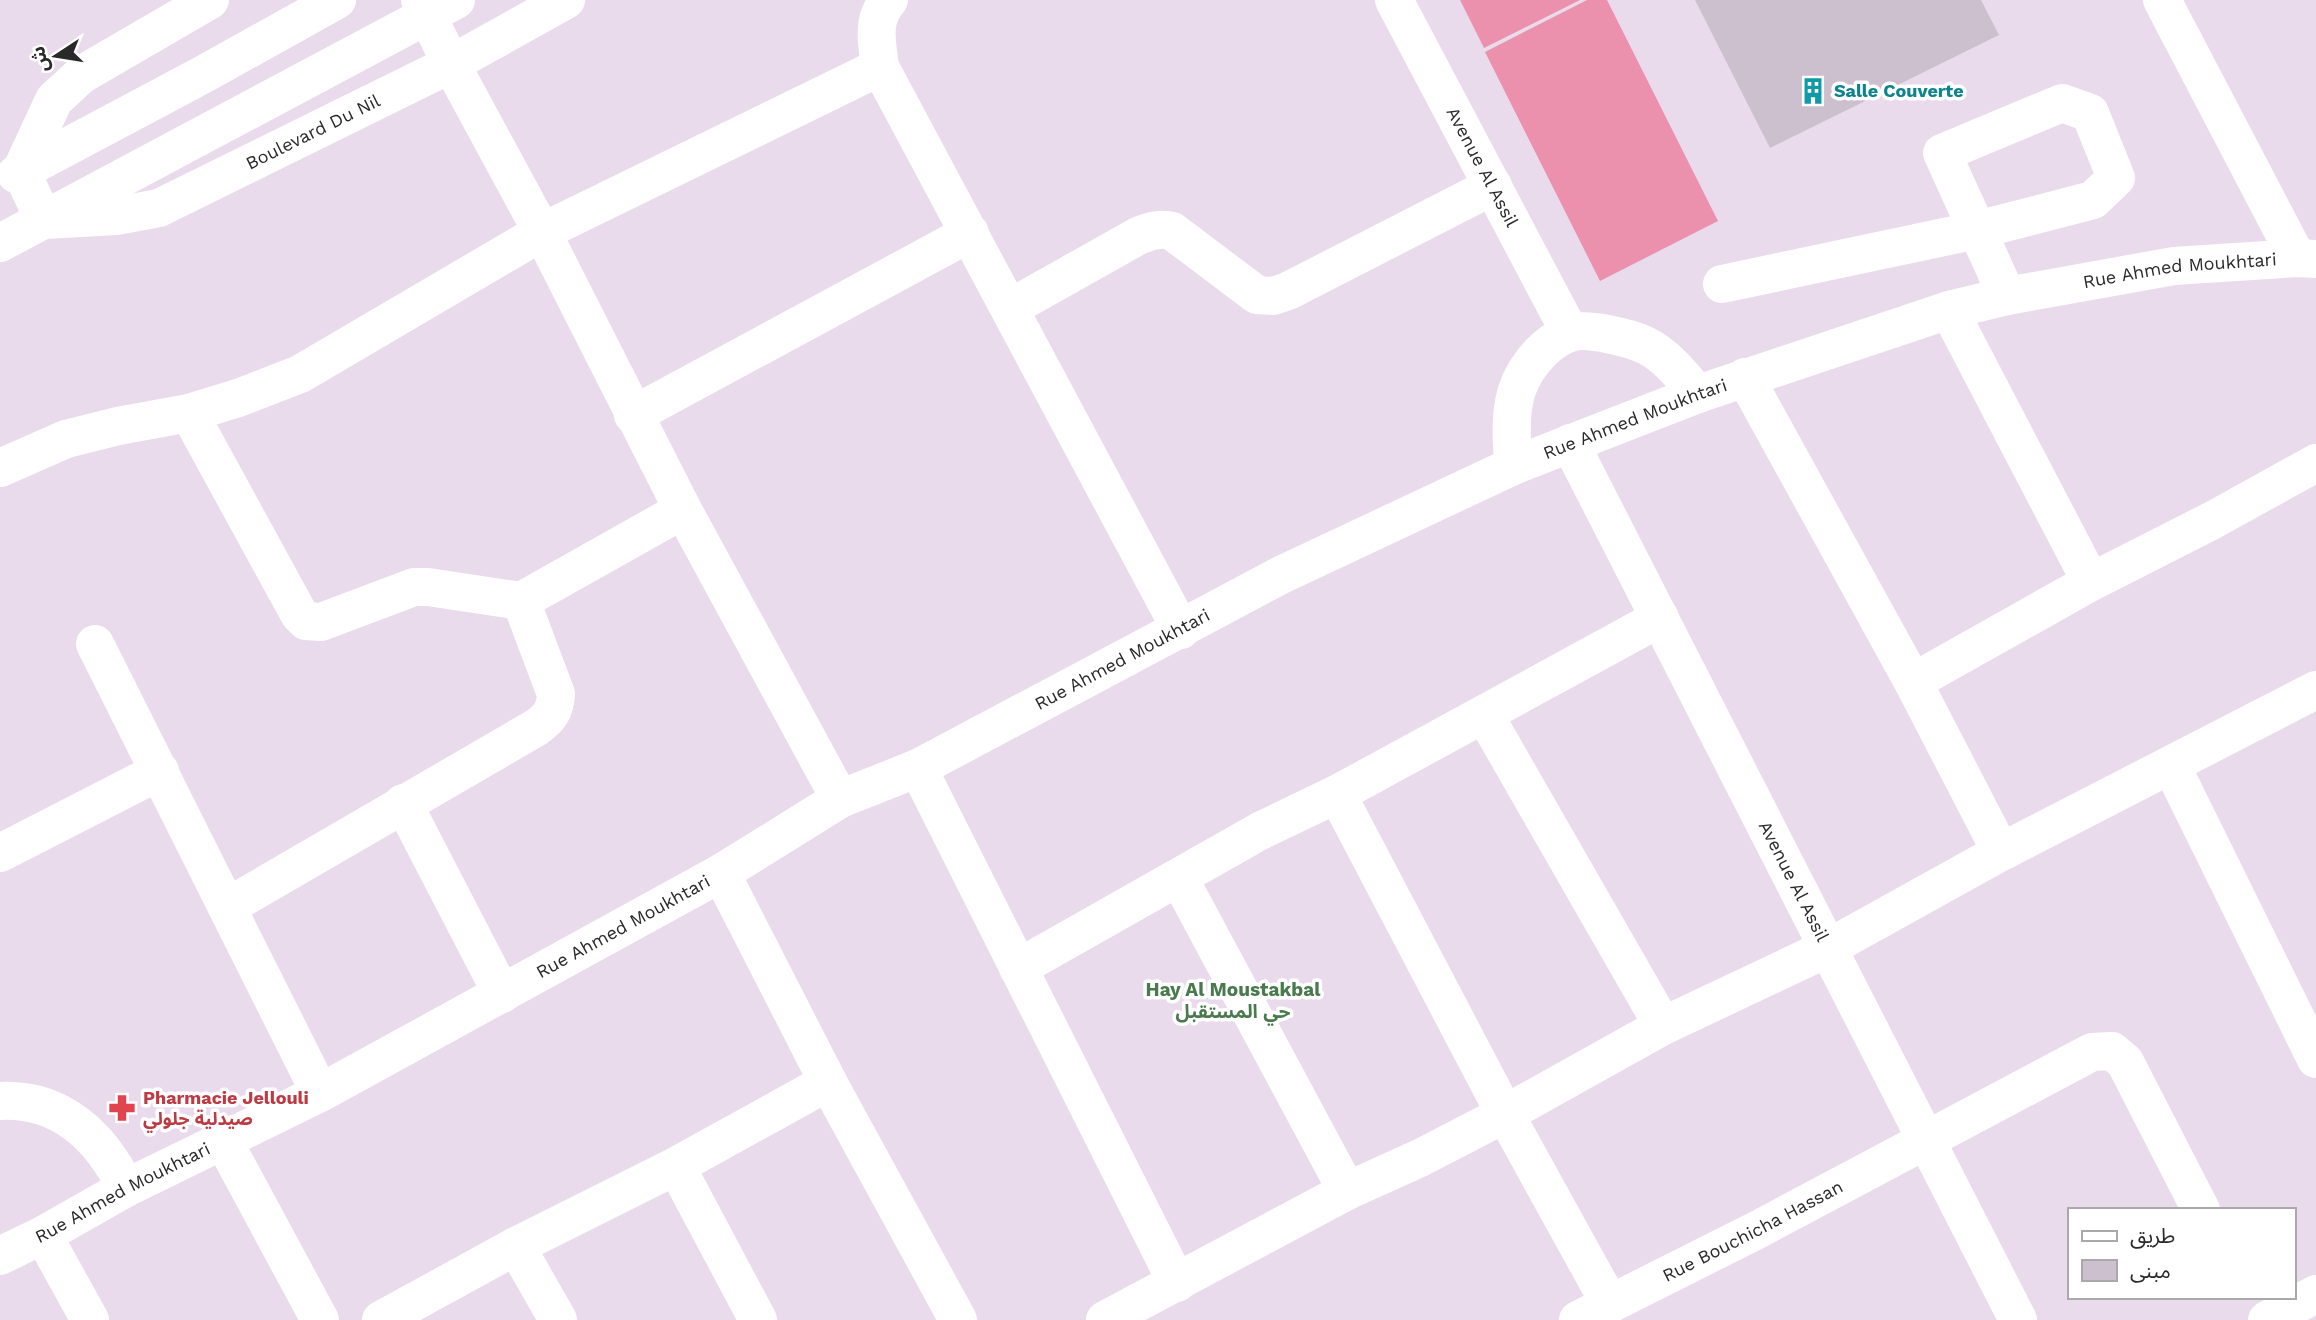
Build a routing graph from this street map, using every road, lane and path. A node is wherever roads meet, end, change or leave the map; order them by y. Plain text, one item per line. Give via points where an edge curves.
1 (210, 0) edge
2 (337, 0) edge
3 (566, 0) edge
4 (889, 0) edge
5 (1394, 0) edge
6 (2162, 0) edge
7 (434, 5) edge
8 (451, 64) junction
9 (880, 67) junction
10 (10, 177) edge
11 (1493, 186) junction
12 (44, 220) junction
13 (542, 232) junction
14 (970, 233) junction
15 (0, 243) edge
16 (2306, 258) edge
17 (1722, 284) dead end
18 (2007, 296) junction
19 (1010, 308) junction
20 (1949, 310) junction
21 (1570, 332) junction
22 (1745, 377) junction
23 (1698, 394) junction
24 (189, 413) junction
25 (633, 415) junction
26 (1570, 443) junction
27 (2316, 463) edge
28 (1513, 466) junction
29 (0, 468) edge
30 (683, 510) junction
31 (2091, 582) junction
32 (520, 601) junction
33 (1660, 618) junction
34 (1181, 630) junction
35 (95, 644) dead end
36 (1913, 682) junction
37 (2316, 690) edge
38 (1484, 714) junction
39 (2171, 765) junction
40 (918, 768) junction
41 (160, 771) junction
42 (1337, 794) junction
43 (840, 799) junction
44 (403, 803) junction
45 (2001, 852) junction
46 (0, 853) edge
47 (721, 873) junction
48 (1179, 878) junction
49 (227, 907) junction
50 (1828, 948) junction
51 (1018, 968) junction
52 (502, 994) junction
53 (1663, 1026) junction
54 (2316, 1059) edge
55 (828, 1082) junction
56 (320, 1093) junction
57 (0, 1101) edge
58 (1505, 1114) junction
59 (1926, 1139) junction
60 (224, 1142) junction
61 (676, 1166) junction
62 (126, 1188) junction
63 (1347, 1191) junction
64 (2200, 1208) edge
65 (43, 1235) junction
66 (516, 1246) junction
67 (0, 1256) edge
68 (1177, 1283) junction
69 (2316, 1294) edge
70 (2247, 1299) edge
71 (1594, 1312) edge
72 (90, 1320) edge
73 (320, 1320) edge
74 (381, 1320) edge
75 (558, 1320) edge
76 (758, 1320) edge
77 (958, 1320) edge
78 (1105, 1320) edge
79 (2018, 1320) edge
80 (2258, 1320) edge
81 (2267, 1320) edge

1 - 10 street via 81,75 54,100
2 - 10 street
3 - 8 street, Boulevard Du Nil
4 - 9 street via 877,20
5 - 11 street, Avenue Al Assil
6 - 16 street
7 - 8 street
7 - 12 street, Boulevard Du Nil
8 - 12 street, Boulevard Du Nil via 159,208
8 - 13 street
9 - 13 street
9 - 14 street
10 - 12 street
11 - 19 street via 1273,296 1257,295 1164,229 1139,236
11 - 21 street, Avenue Al Assil
12 - 15 street, Boulevard Du Nil
13 - 24 street via 300,374
13 - 25 street
14 - 19 street
14 - 25 street
16 - 18 street, Rue Ahmed Moukhtari via 2174,266
17 - 18 street via 1977,230
18 - 20 street, Rue Ahmed Moukhtari
19 - 34 street
20 - 22 street, Rue Ahmed Moukhtari
20 - 31 street
21 - 23 street via 1622,336 1649,347
21 - 28 street via 1540,352 1525,374 1514,400
22 - 23 street, Rue Ahmed Moukhtari
22 - 36 street
23 - 26 street, Rue Ahmed Moukhtari
24 - 29 street via 66,439
24 - 32 street via 306,621 321,622 414,587
25 - 30 street
26 - 28 street, Rue Ahmed Moukhtari
26 - 33 street, Avenue Al Assil
27 - 31 street
28 - 34 street, Rue Ahmed Moukhtari via 1280,575
30 - 32 street
30 - 43 street
31 - 36 street
32 - 44 street via 556,694 555,709 537,727
33 - 38 street
33 - 50 street, Avenue Al Assil
34 - 40 street, Rue Ahmed Moukhtari
35 - 41 street
36 - 45 street
37 - 39 street
38 - 42 street
38 - 53 street
39 - 45 street
39 - 54 street
40 - 43 street, Rue Ahmed Moukhtari
40 - 51 street
41 - 46 street
41 - 49 street
42 - 48 street
42 - 58 street
43 - 47 street, Rue Ahmed Moukhtari
44 - 49 street
44 - 52 street
45 - 50 street
47 - 52 street, Rue Ahmed Moukhtari
47 - 55 street
48 - 51 street
48 - 63 street
49 - 56 street
50 - 53 street
50 - 59 street, Avenue Al Assil
51 - 68 street
52 - 56 street, Rue Ahmed Moukhtari
53 - 58 street
55 - 61 street
55 - 77 street
56 - 60 street, Rue Ahmed Moukhtari
57 - 62 street via 50,1110 85,1129 115,1166
58 - 63 street
58 - 71 street
59 - 64 street, Rue Bouchicha Hassan via 2092,1052 2112,1051 2125,1062
59 - 71 street, Rue Bouchicha Hassan
59 - 79 street, Avenue Al Assil
60 - 62 street, Rue Ahmed Moukhtari
60 - 73 street
61 - 66 street
61 - 76 street
62 - 65 street, Rue Ahmed Moukhtari
63 - 68 street
65 - 67 street, Rue Ahmed Moukhtari
65 - 72 street
66 - 74 street
66 - 75 street
68 - 78 street
69 - 81 street
70 - 80 street

